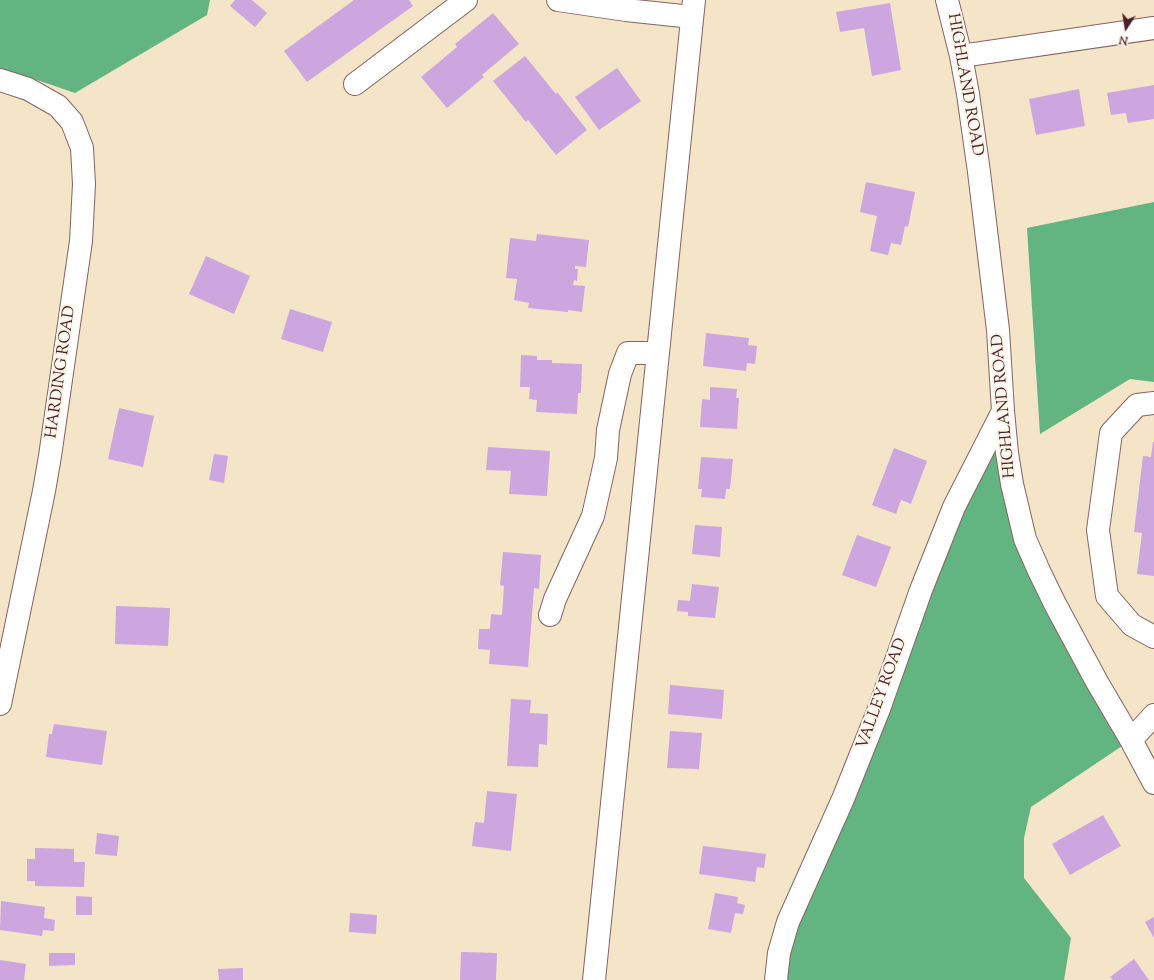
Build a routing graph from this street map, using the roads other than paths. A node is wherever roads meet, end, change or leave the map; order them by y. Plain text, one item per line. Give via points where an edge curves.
1 (466, 0) edge
2 (558, 0) edge
3 (947, 0) edge
4 (693, 8) edge
5 (1154, 28) edge
6 (961, 56) junction
7 (0, 80) edge
8 (355, 84) dead end
9 (658, 353) junction
10 (1154, 403) edge
11 (1003, 411) junction
12 (550, 615) dead end
13 (1154, 637) edge
14 (0, 704) edge
15 (1154, 715) edge
16 (1131, 740) junction
17 (1154, 783) edge
18 (594, 980) edge
19 (776, 980) edge

1 - 8 street
2 - 4 street via 626,10
3 - 6 street, HIGHLAND ROAD
4 - 9 street
5 - 6 street
6 - 11 street, HIGHLAND ROAD via 979,172 997,322
7 - 14 street, HARDING ROAD via 28,90 58,106 72,122 82,148 84,184 81,241 50,456
9 - 12 street via 628,353 620,374 593,516
9 - 18 street
10 - 13 street via 1136,405 1111,433 1098,530 1108,596 1132,625
11 - 16 street, HIGHLAND ROAD via 1012,484 1025,539 1054,604
11 - 19 street, VALLEY ROAD via 954,507 843,799 788,922 779,953
15 - 16 street
16 - 17 street, HIGHLAND ROAD

